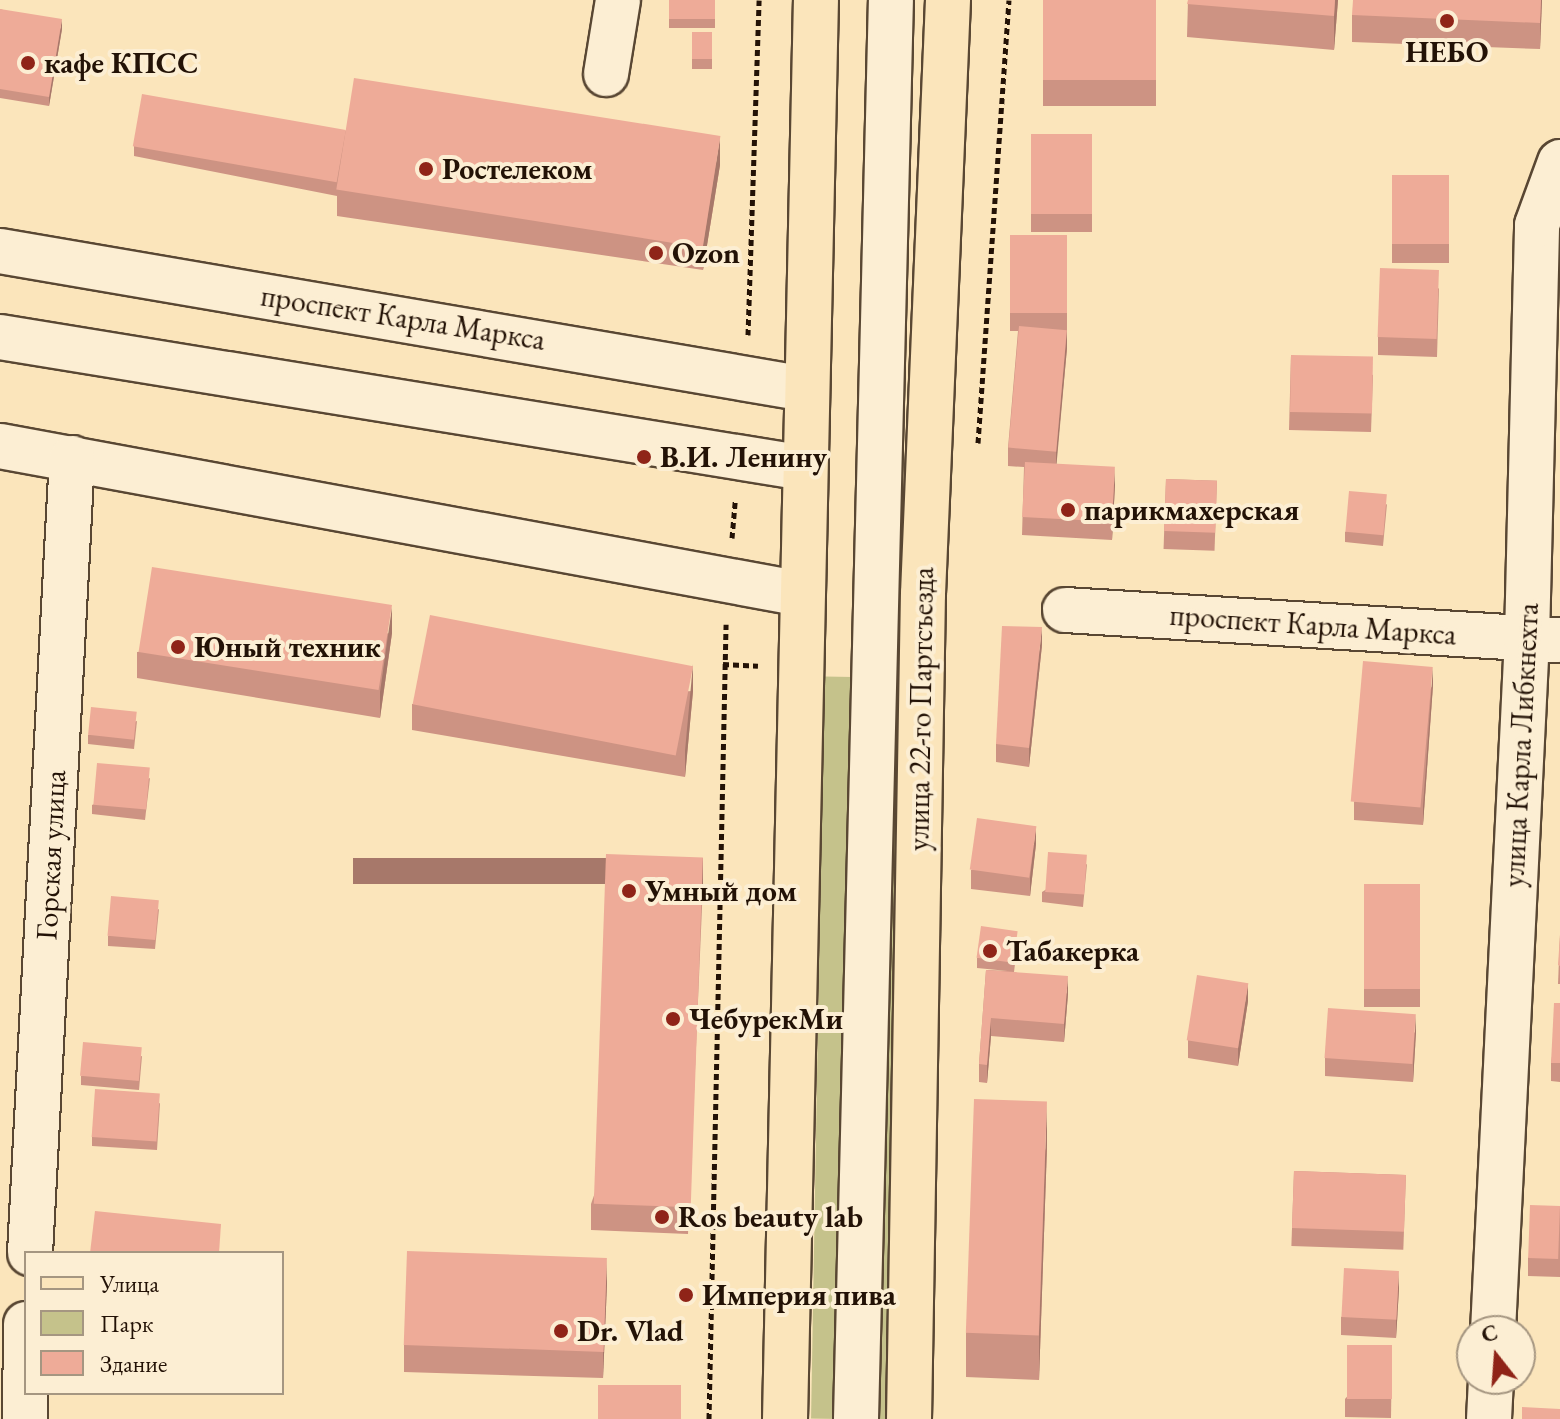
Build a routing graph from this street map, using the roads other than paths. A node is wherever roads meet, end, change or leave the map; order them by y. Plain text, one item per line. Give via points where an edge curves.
1 (618, 0) edge
2 (816, 0) edge
3 (891, 0) edge
4 (948, 0) edge
5 (606, 74) dead end
6 (1560, 162) edge
7 (0, 251) edge
8 (0, 337) edge
9 (806, 389) junction
10 (0, 446) edge
11 (72, 458) junction
12 (804, 468) junction
13 (802, 594) junction
14 (1065, 610) dead end
15 (1543, 639) edge
16 (30, 1251) edge
17 (1494, 1315) edge
18 (0, 1328) edge
19 (24, 1332) edge
20 (25, 1395) edge
21 (1490, 1395) edge
22 (25, 1419) edge
23 (785, 1419) edge
24 (856, 1419) edge
25 (909, 1419) edge
26 (1489, 1419) edge

1 - 5 street
2 - 9 main road
3 - 24 street
4 - 25 main road, улица 22-го Партсъезда via 923,594
6 - 15 street, улица Карла Либкнехта via 1537,225
7 - 9 street, проспект Карла Маркса
8 - 12 street
9 - 12 main road
10 - 11 street
11 - 13 street
11 - 16 street, Горская улица
12 - 13 main road
13 - 23 main road
14 - 15 street, проспект Карла Маркса
15 - 17 street, улица Карла Либкнехта
18 - 19 street
20 - 22 street
21 - 26 street

